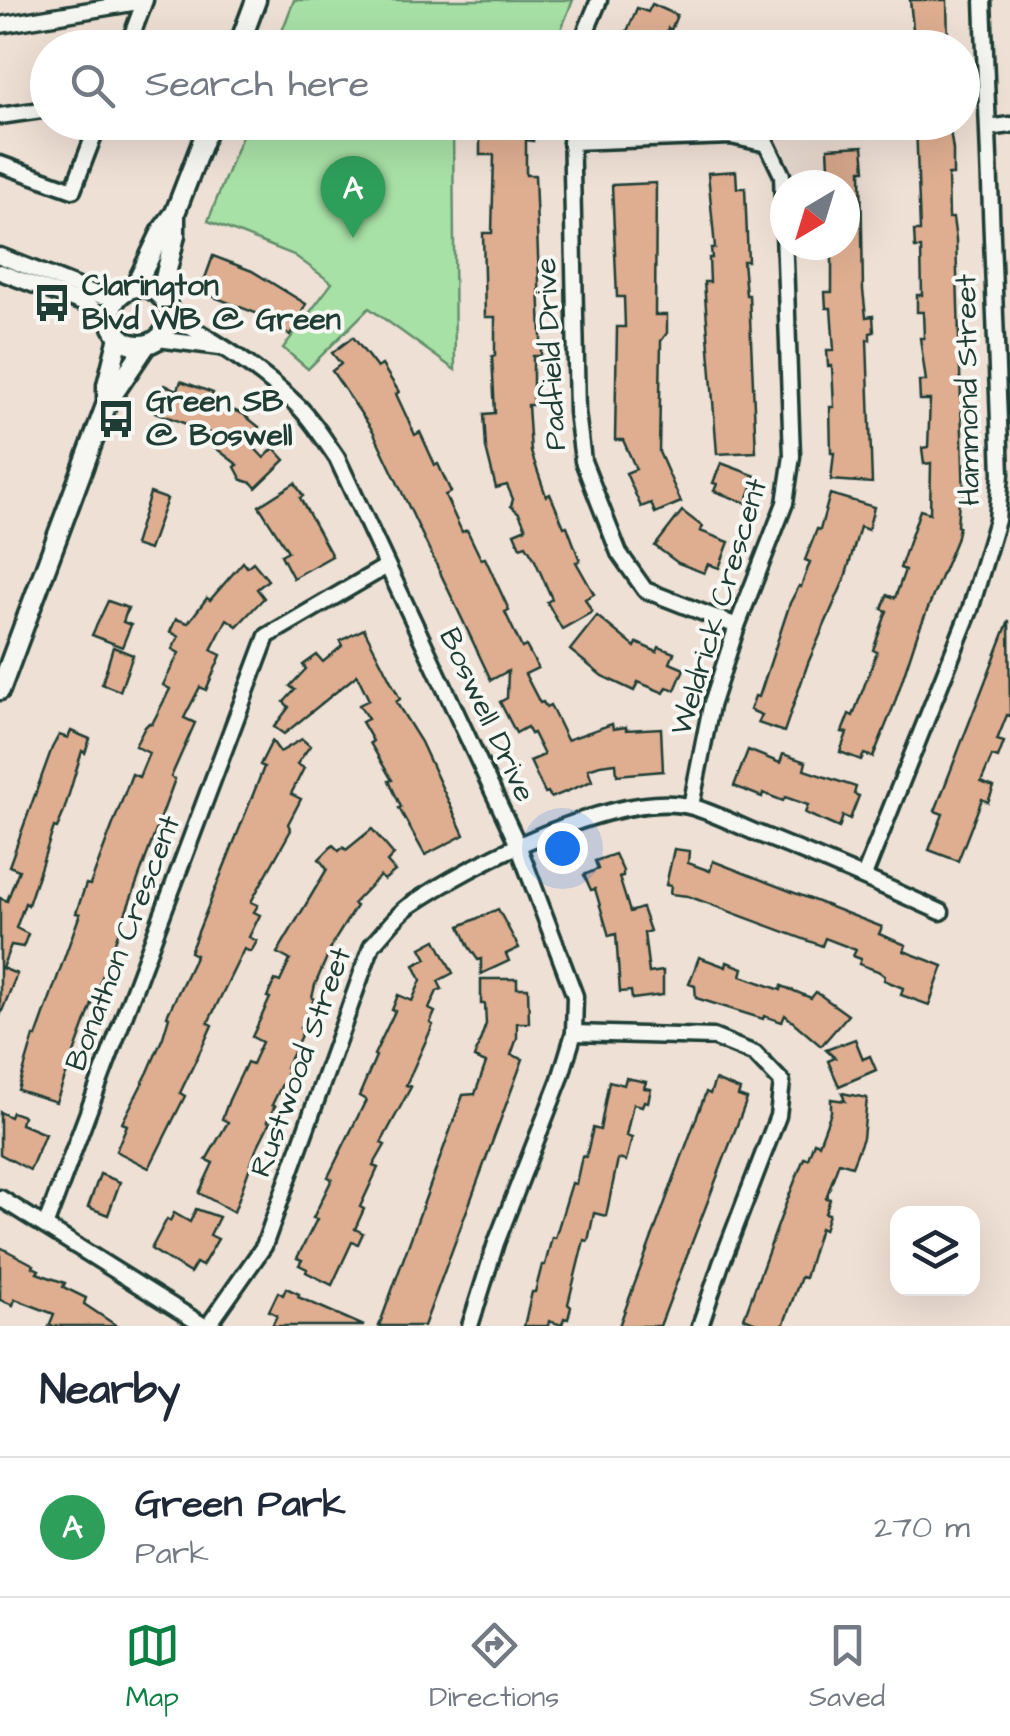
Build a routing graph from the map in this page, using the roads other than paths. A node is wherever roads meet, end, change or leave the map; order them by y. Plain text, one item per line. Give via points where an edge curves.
1 (144, 0) edge
2 (256, 0) edge
3 (599, 0) edge
4 (983, 0) edge
5 (0, 24) edge
6 (133, 30) edge
7 (245, 30) edge
8 (586, 30) edge
9 (30, 112) edge
10 (0, 116) edge
11 (1010, 125) edge
12 (989, 128) junction
13 (91, 140) edge
14 (203, 140) edge
15 (625, 140) edge
16 (750, 140) edge
17 (572, 142) joint
18 (0, 164) edge
19 (175, 213) junction
20 (0, 256) edge
21 (0, 272) edge
22 (127, 291) junction
23 (161, 296) junction
24 (169, 315) junction
25 (115, 330) junction
26 (1004, 330) edge
27 (152, 342) junction
28 (220, 347) junction
29 (107, 403) junction
30 (388, 566) junction
31 (737, 626) junction
32 (0, 689) edge
33 (690, 806) junction
34 (518, 845) junction
35 (864, 876) junction
36 (940, 912) dead end
37 (574, 1033) junction
38 (0, 1198) edge
39 (46, 1224) junction
40 (206, 1326) edge
41 (470, 1326) edge
42 (700, 1326) edge

1 - 5 street
1 - 6 street
2 - 7 street
3 - 8 street
4 - 12 street, Hammond Street
9 - 10 street
11 - 12 street
12 - 26 street, Hammond Street
13 - 18 street via 73,190
14 - 19 street
15 - 17 street, Weldrick Crescent
16 - 31 street, Weldrick Crescent via 768,144 782,175 792,456 785,503
17 - 31 street, Padfield Drive via 583,461 619,552 645,590
19 - 22 street
19 - 23 street
20 - 22 street via 101,296
21 - 25 street via 90,306
22 - 23 street via 149,288
22 - 25 street via 112,307
23 - 24 street
24 - 27 street
24 - 28 street, Boswell Drive
25 - 27 street via 129,343
25 - 29 street
26 - 35 street, Hammond Street via 997,520 970,610
27 - 28 street, Boswell Drive
27 - 29 street
28 - 30 street, Boswell Drive via 302,410 337,458
29 - 32 street
30 - 34 street, Boswell Drive
30 - 39 street, Bonathon Crescent via 267,636
31 - 33 street, Weldrick Crescent
33 - 34 street, Rustwood Street via 603,814
33 - 35 street, Rustwood Street
34 - 37 street, Boswell Drive via 574,996
34 - 40 street, Rustwood Street via 406,908 372,945 264,1246
35 - 36 street, Rustwood Street
37 - 41 street, Boswell Drive
37 - 42 street via 713,1037 755,1054 782,1082 778,1116
38 - 39 street
39 - 40 street

